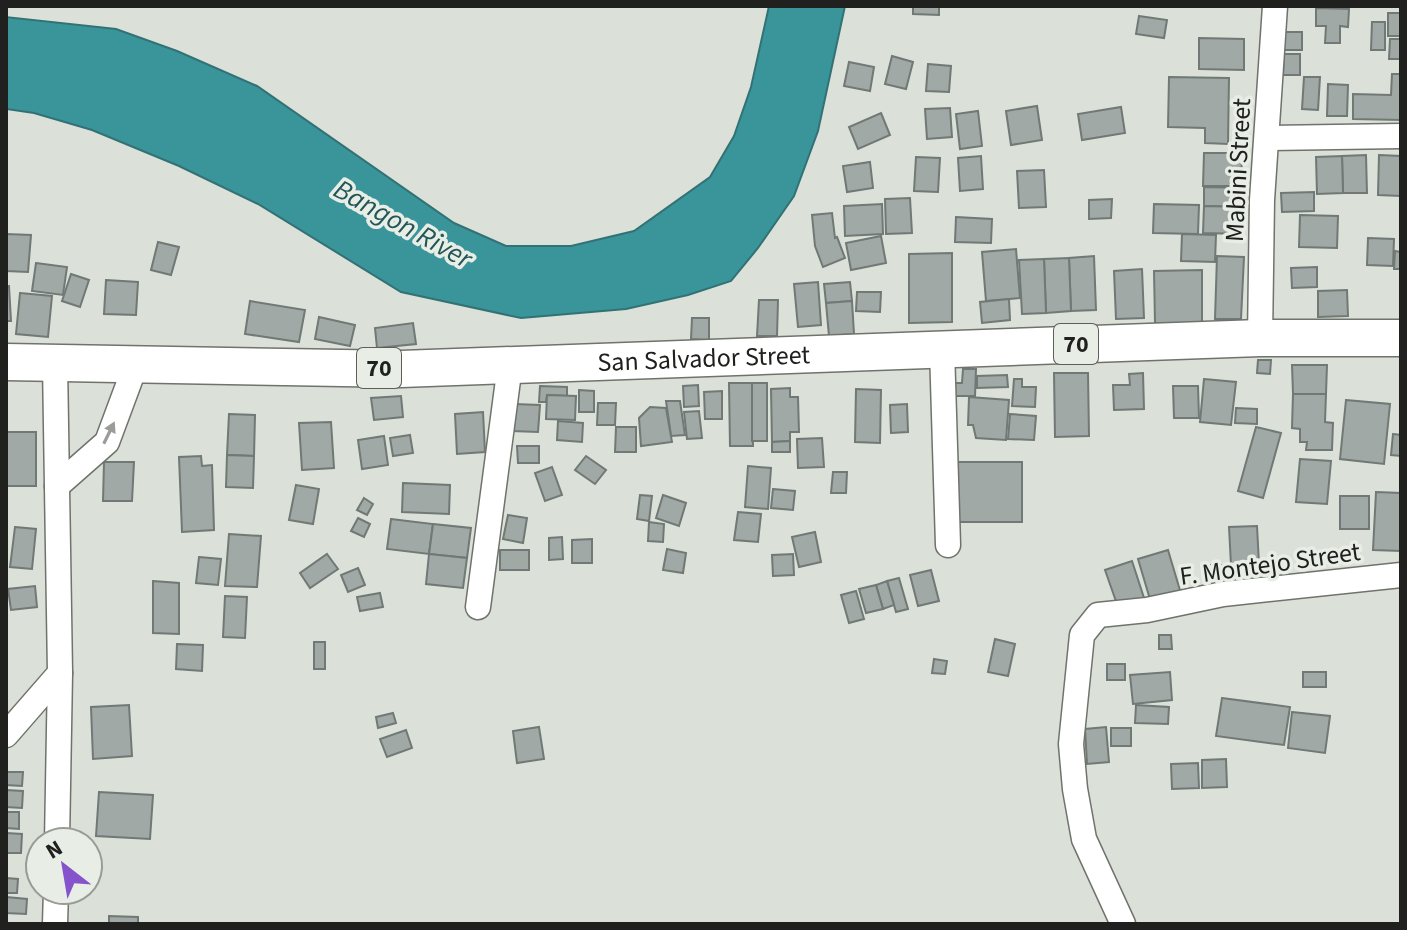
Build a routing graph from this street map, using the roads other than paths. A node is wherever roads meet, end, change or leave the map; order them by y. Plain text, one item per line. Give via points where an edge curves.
1 (1275, 6) edge
2 (1401, 136) edge
3 (1267, 138) junction
4 (1260, 338) junction
5 (1401, 338) edge
6 (942, 349) junction
7 (6, 362) edge
8 (55, 363) junction
9 (136, 364) junction
10 (510, 365) junction
11 (57, 486) junction
12 (948, 545) dead end
13 (1401, 575) edge
14 (478, 607) dead end
15 (60, 673) junction
16 (6, 735) edge
17 (57, 826) edge
18 (1123, 924) edge

1 - 3 street, Mabini Street
2 - 3 street
3 - 4 street, Mabini Street
4 - 5 highway, San Salvador Street / 70
4 - 6 highway, San Salvador Street / 70
6 - 10 highway, San Salvador Street / 70
6 - 12 street
7 - 8 highway, San Salvador Street / 70
8 - 9 highway, San Salvador Street / 70
8 - 11 street
9 - 10 highway, San Salvador Street / 70 via 401,369
11 -> 9 street via 107,442
10 - 14 street
11 - 15 street
13 - 18 street, F. Montejo Street via 1223,594 1098,615 1082,635 1071,744 1075,789 1084,839
15 - 16 street
15 - 17 street

